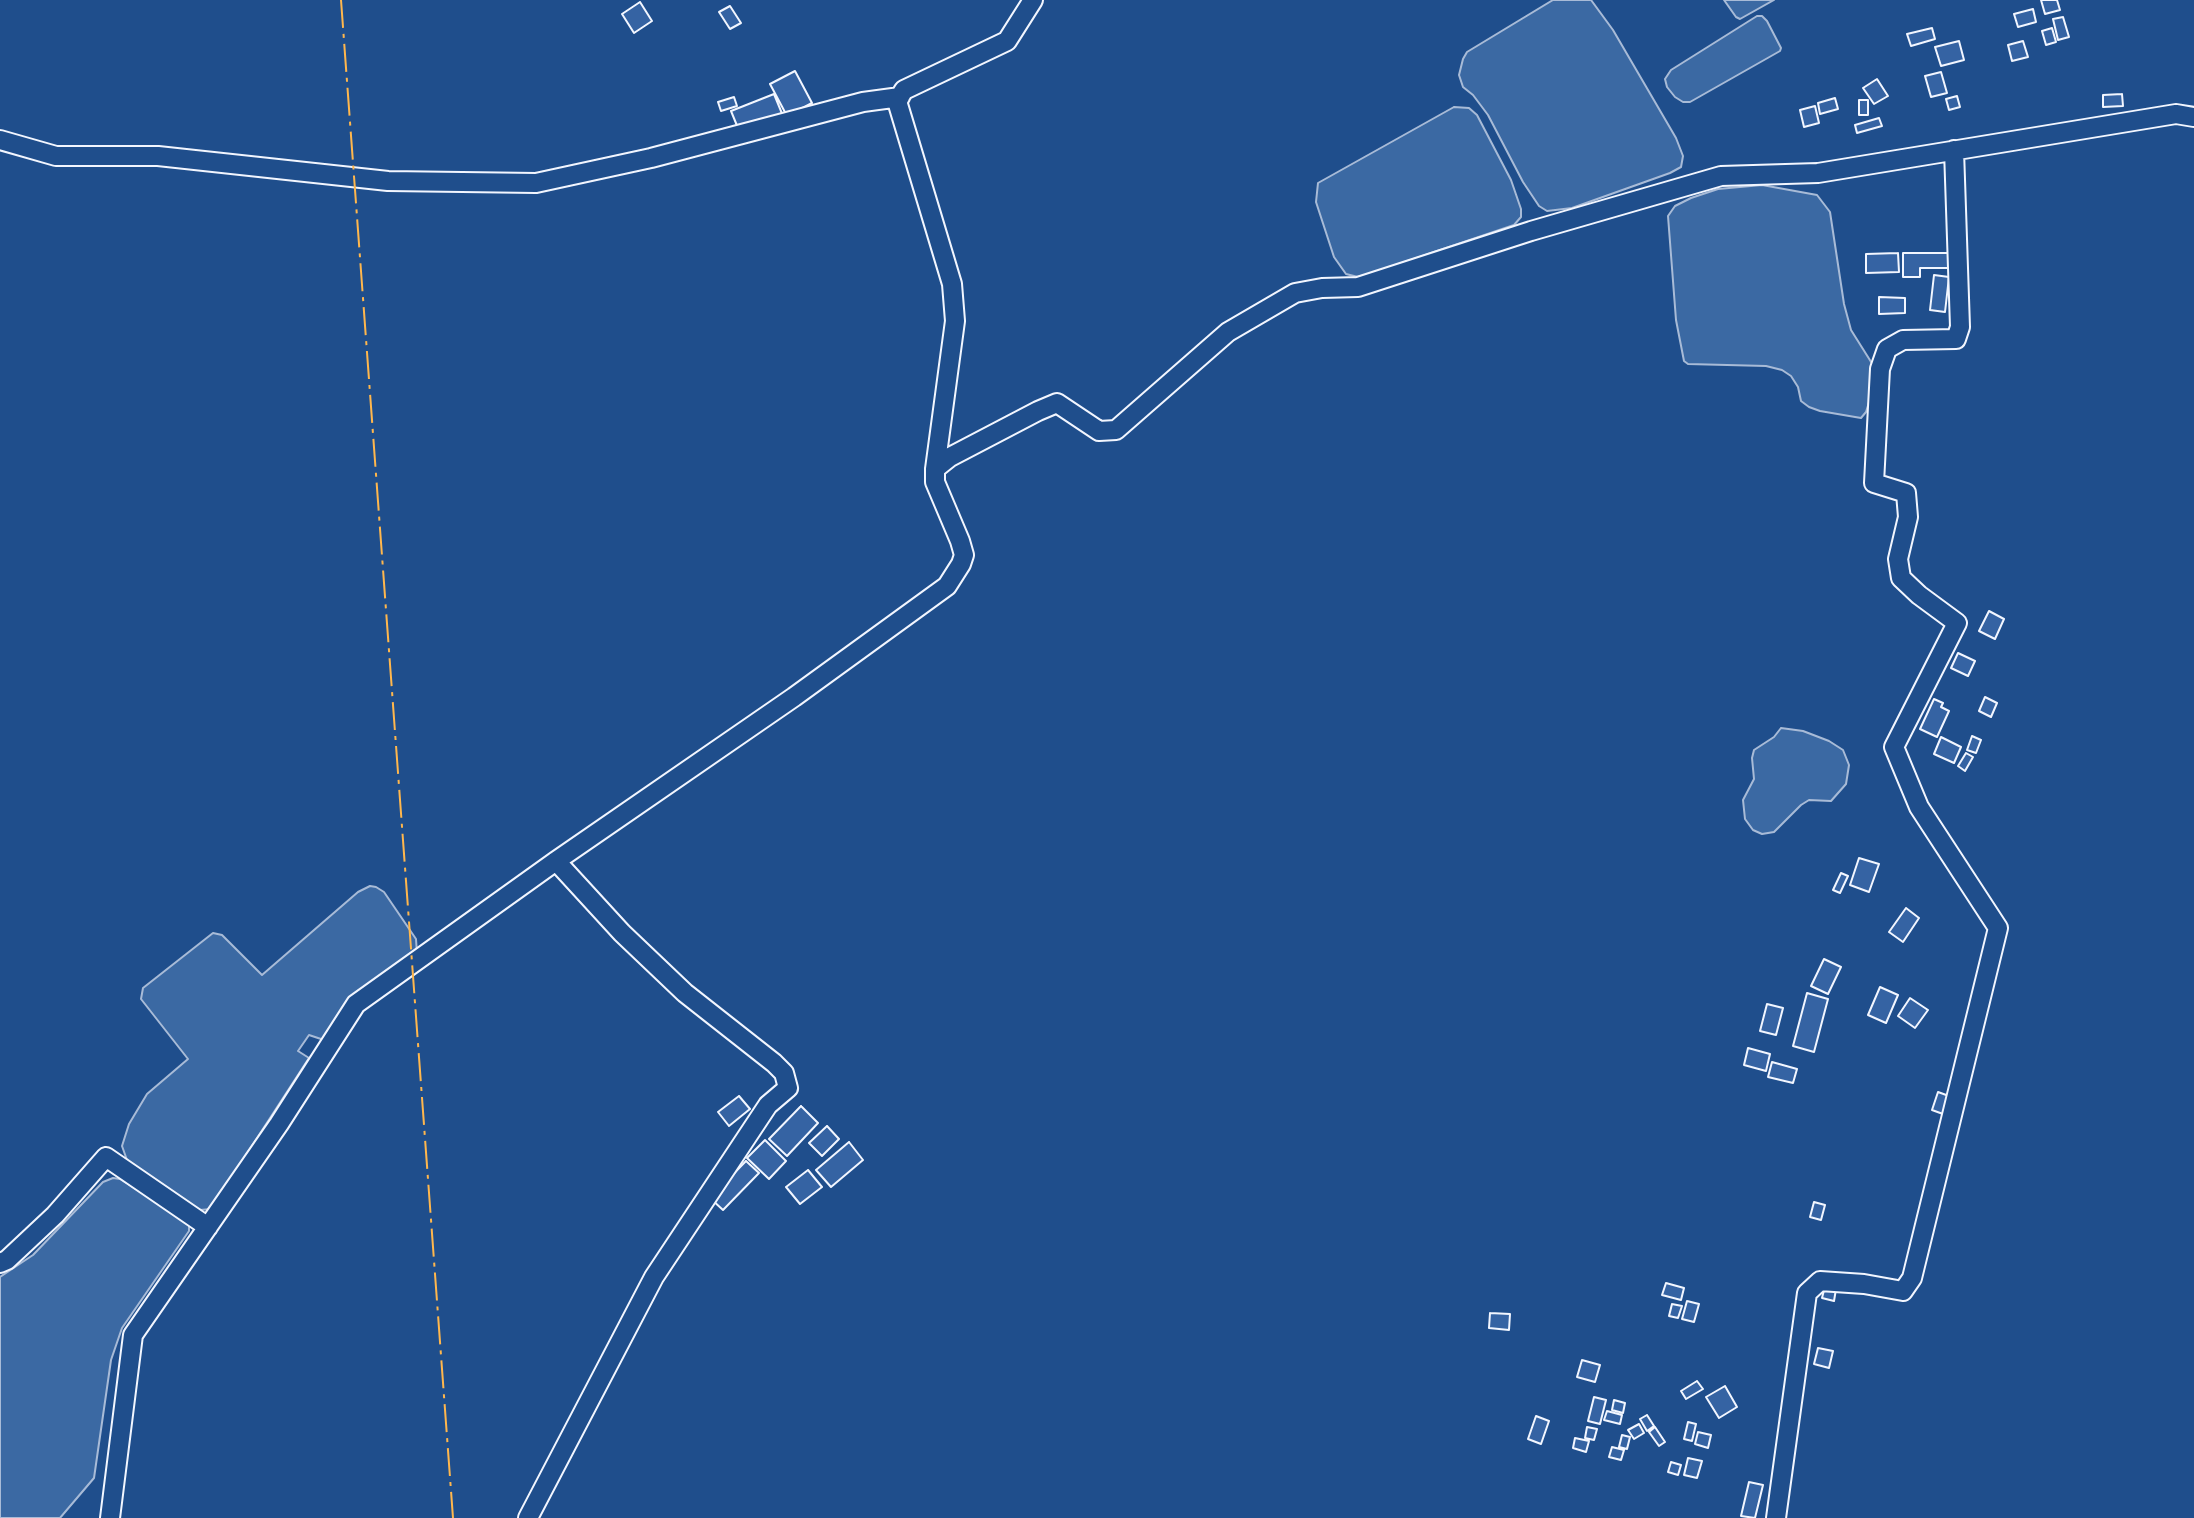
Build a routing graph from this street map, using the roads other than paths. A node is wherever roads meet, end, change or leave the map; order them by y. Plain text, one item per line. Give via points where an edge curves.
1 (1033, 0) edge
2 (900, 97) junction
3 (2194, 117) edge
4 (0, 140) edge
5 (1954, 150) junction
6 (935, 469) junction
7 (556, 861) junction
8 (208, 1227) junction
9 (0, 1263) edge
10 (110, 1518) edge
11 (528, 1518) edge
12 (1776, 1518) edge

1 - 2 street via 1007,41 904,90
2 - 4 street via 536,183 388,181 158,156 56,156
2 - 6 street via 903,127 952,284 955,321
3 - 5 street via 2176,114
5 - 6 street via 1818,173 1721,176 1358,287 1295,293 1228,332 1116,430 1099,431 1057,403
5 - 12 street via 1960,327 1956,339 1903,340 1887,349 1880,369 1874,483 1906,493 1908,517 1898,559 1901,578 1957,623 1894,747 1919,807 1998,928 1912,1278 1903,1291 1820,1281 1807,1293
6 - 7 street via 935,482 964,555 947,586
7 - 8 street via 356,1004
7 - 11 street via 685,993 774,1063 788,1088 768,1105 654,1277
8 - 9 street via 106,1157 55,1215
8 - 10 street via 133,1335

